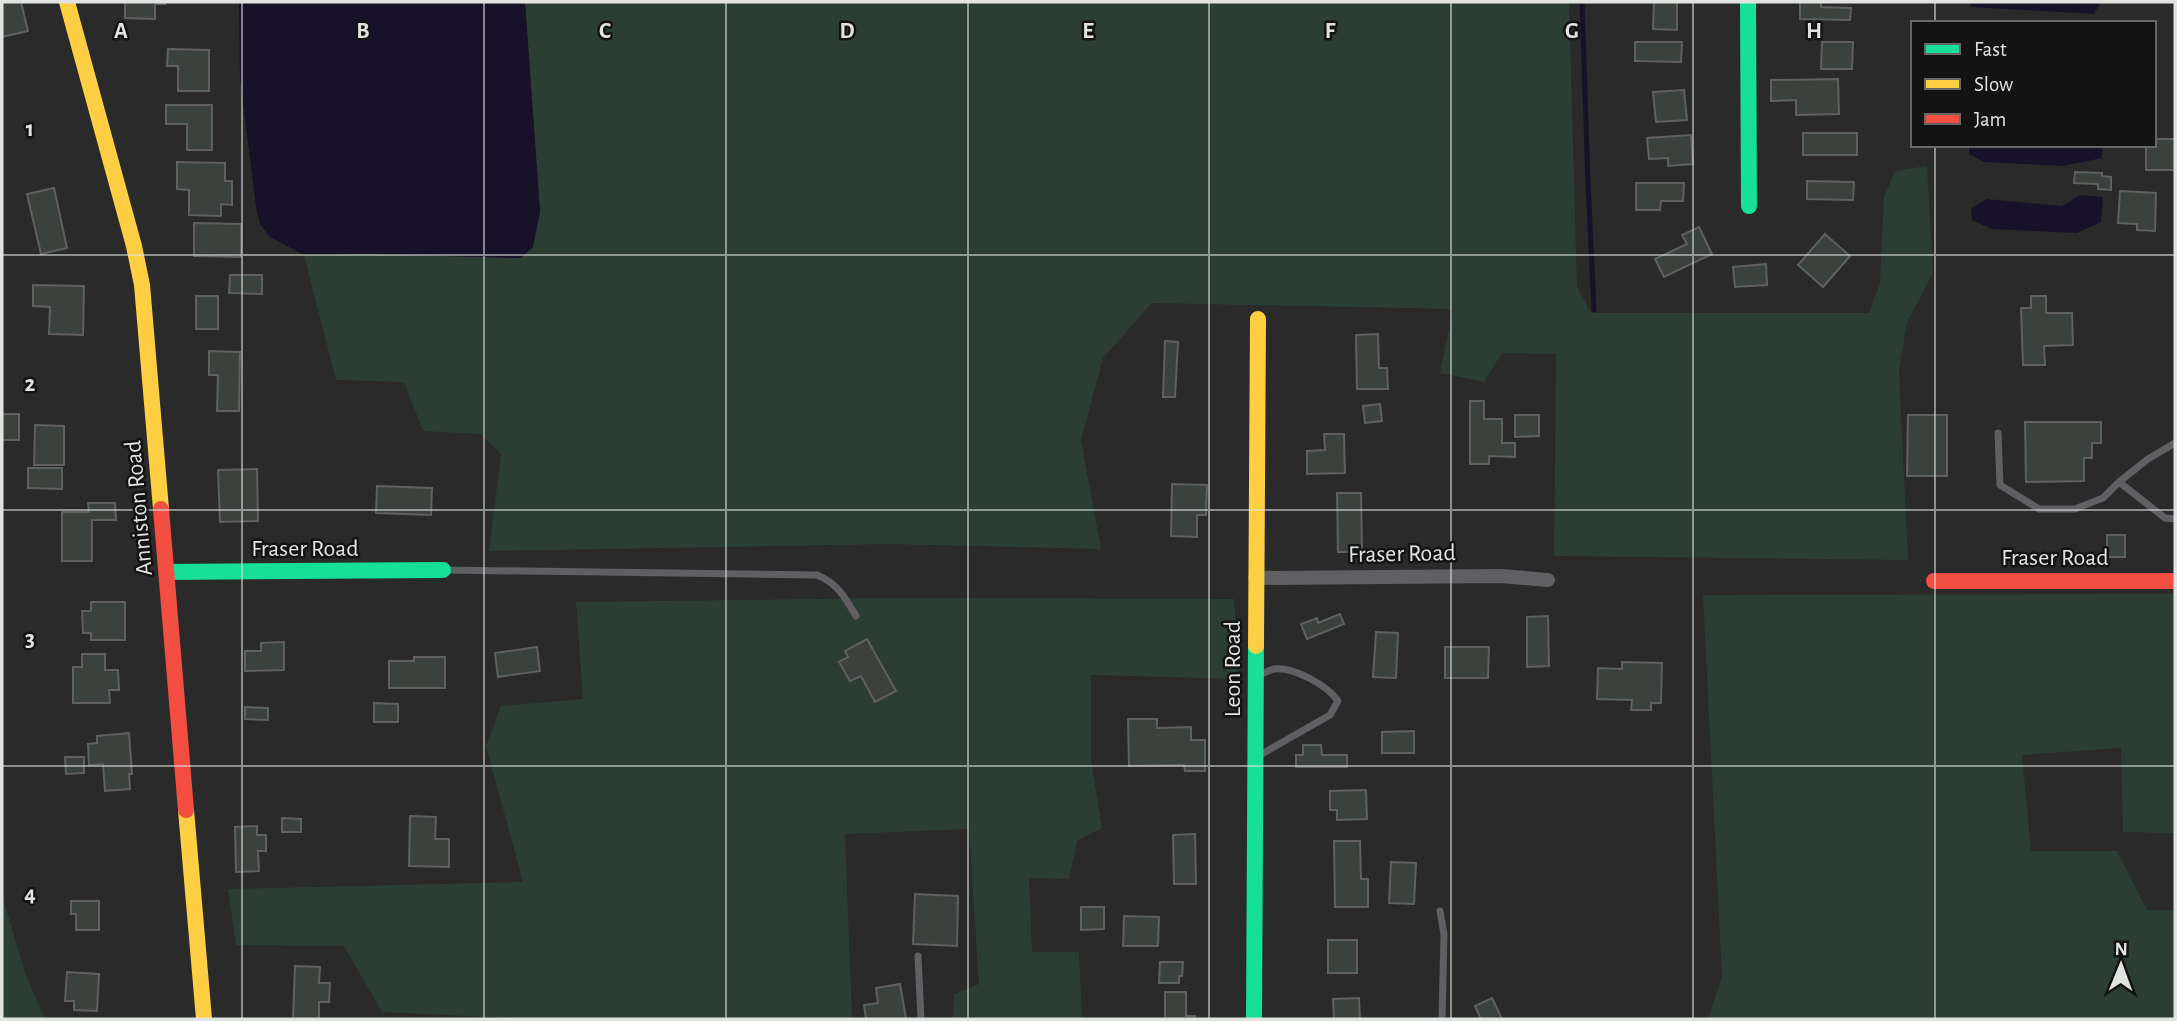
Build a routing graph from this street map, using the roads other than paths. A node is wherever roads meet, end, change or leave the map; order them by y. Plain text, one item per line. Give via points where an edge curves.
1 (67, 2) edge
2 (1748, 2) edge
3 (1749, 206) dead end
4 (1258, 319) dead end
5 (1998, 433) dead end
6 (2175, 443) edge
7 (2119, 482) junction
8 (2175, 519) edge
9 (443, 570) joint
10 (167, 572) junction
11 (1255, 578) junction
12 (1548, 580) dead end
13 (1934, 581) dead end
14 (2175, 581) edge
15 (856, 616) dead end
16 (1257, 676) junction
17 (1256, 757) junction
18 (1440, 911) dead end
19 (918, 956) dead end
20 (204, 1019) edge
21 (921, 1019) edge
22 (1254, 1019) edge
23 (1442, 1019) edge

1 - 10 street, Anniston Road via 142,285
2 - 3 street
4 - 11 street, Leon Road
5 - 7 lane via 2000,485 2039,509 2075,509 2103,498
6 - 7 lane
7 - 8 lane via 2165,517
9 - 10 street, Fraser Road
9 - 15 lane via 817,575 837,587
10 - 20 street, Anniston Road
11 - 12 street, Fraser Road via 1502,576
11 - 16 street, Leon Road
13 - 14 street, Fraser Road
16 - 17 street, Leon Road
16 - 17 lane via 1272,669 1288,669 1331,691 1338,701 1330,715
17 - 22 street, Leon Road
18 - 23 lane via 1444,934
19 - 21 lane

